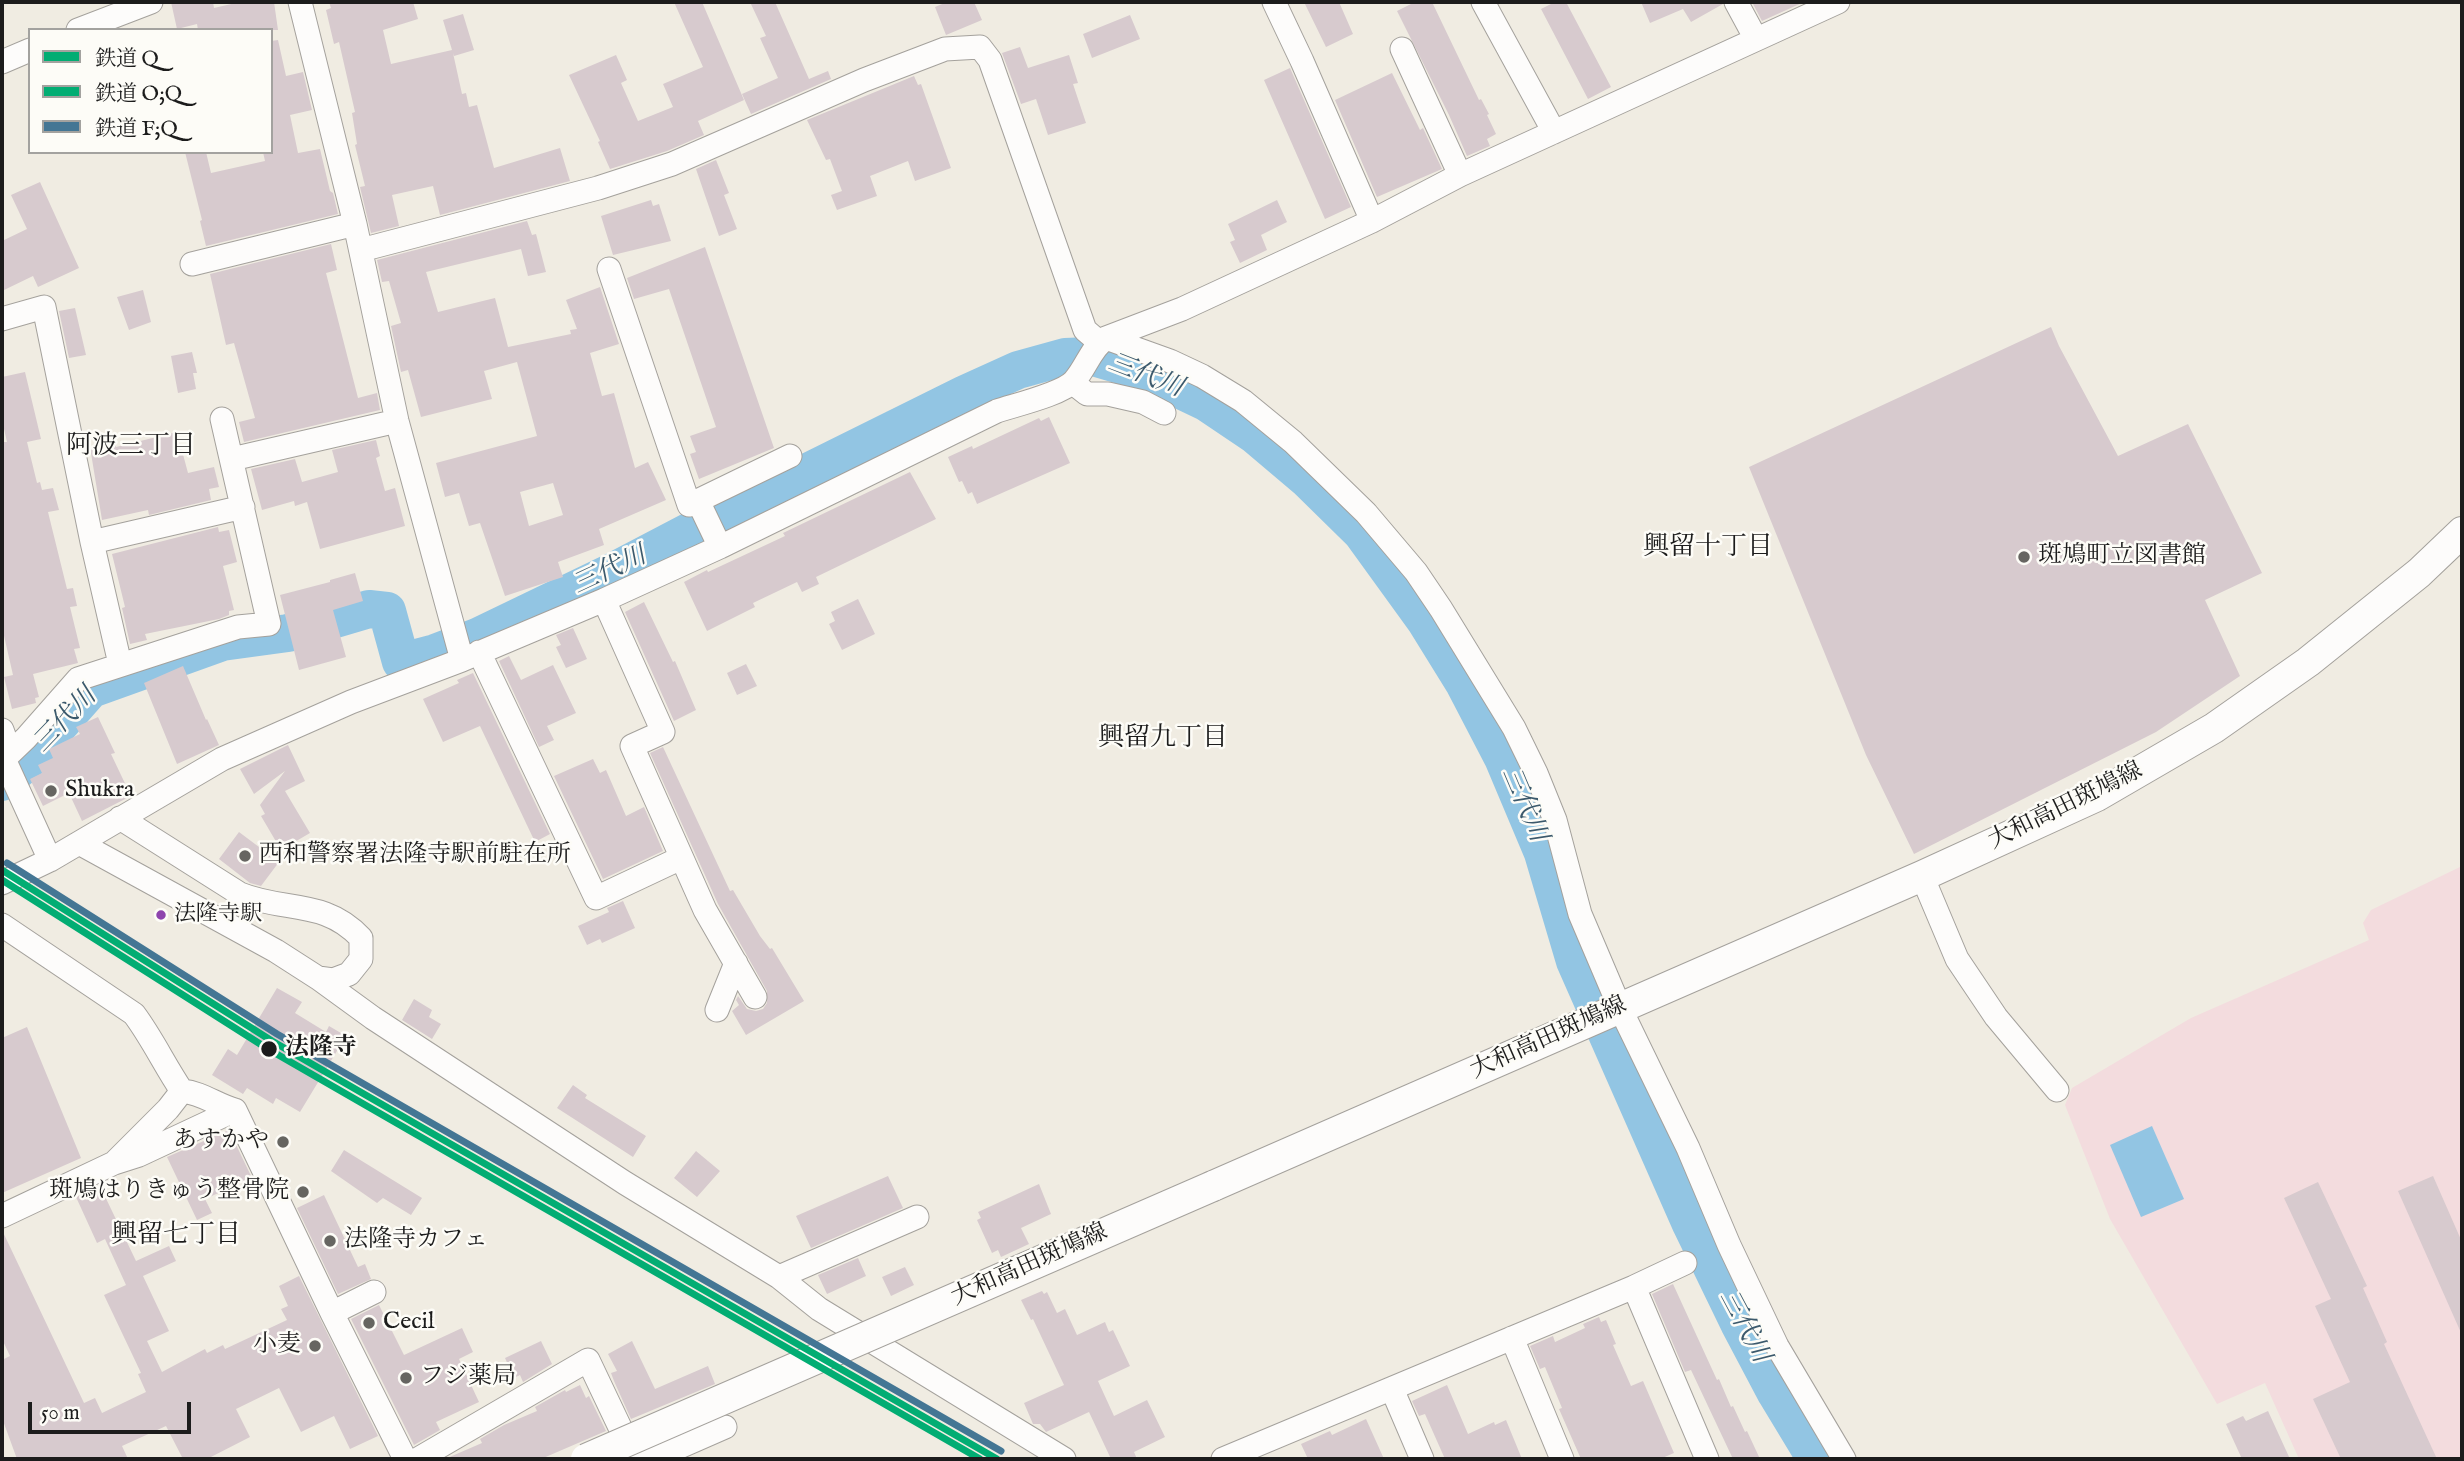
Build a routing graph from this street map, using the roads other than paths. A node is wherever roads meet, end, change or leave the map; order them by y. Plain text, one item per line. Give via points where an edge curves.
1 (151, 2) edge
2 (300, 2) edge
3 (1274, 2) edge
4 (1483, 2) edge
5 (1736, 2) edge
6 (1833, 3) edge
7 (83, 28) edge
8 (1756, 39) junction
9 (1402, 49) dead end
10 (28, 51) edge
11 (2, 62) edge
12 (1554, 132) junction
13 (1460, 175) junction
14 (1372, 221) junction
15 (355, 224) junction
16 (361, 250) junction
17 (192, 264) dead end
18 (609, 269) dead end
19 (2, 319) edge
20 (1103, 340) junction
21 (1073, 383) junction
22 (1164, 413) dead end
23 (222, 419) dead end
24 (397, 421) junction
25 (790, 456) dead end
26 (232, 459) junction
27 (701, 506) junction
28 (243, 507) junction
29 (2462, 532) edge
30 (717, 541) junction
31 (92, 542) junction
32 (604, 600) junction
33 (467, 656) junction
34 (120, 664) junction
35 (2, 730) edge
36 (8, 765) edge
37 (120, 818) junction
38 (79, 843) junction
39 (681, 858) junction
40 (50, 860) junction
41 (1922, 876) junction
42 (2, 883) edge
43 (2, 925) edge
44 (736, 963) junction
45 (318, 978) junction
46 (755, 997) dead end
47 (1620, 1007) junction
48 (718, 1010) dead end
49 (2057, 1090) dead end
50 (182, 1091) junction
51 (235, 1110) junction
52 (114, 1163) junction
53 (2, 1216) edge
54 (917, 1217) dead end
55 (1685, 1263) dead end
56 (779, 1277) junction
57 (1634, 1287) junction
58 (374, 1292) dead end
59 (332, 1313) junction
60 (1512, 1338) junction
61 (1392, 1389) junction
62 (725, 1427) dead end
63 (1273, 1450) edge
64 (405, 1459) edge
65 (418, 1459) edge
66 (586, 1459) edge
67 (635, 1459) edge
68 (652, 1459) edge
69 (1064, 1459) edge
70 (1223, 1459) edge
71 (1422, 1459) edge
72 (1562, 1459) edge
73 (1707, 1459) edge
74 (1844, 1459) edge

1 - 7 street
2 - 15 street
3 - 14 street
4 - 12 street
5 - 8 street
6 - 8 street
8 - 12 street
9 - 13 street
10 - 11 street
12 - 13 street
13 - 14 street
14 - 20 street via 1182,309
15 - 16 street
15 - 17 street
16 - 20 street via 672,164 945,49 980,47 990,60 1085,330
16 - 24 street
18 - 27 street via 689,505
19 - 31 street via 44,307
20 - 21 street
20 - 47 street via 1181,366 1243,401 1366,513 1416,572 1514,728 1536,773 1555,820 1580,914
21 - 22 street via 1087,394 1143,402
21 - 30 street via 997,411
23 - 26 street
24 - 26 street
24 - 33 street via 452,625
25 - 27 street
26 - 28 street
27 - 30 street
28 - 31 street
28 - 34 street via 269,624 238,627
29 - 41 main road, 大和高田斑鳩線 via 2419,573 2308,662 2214,728 2097,796
30 - 32 street
31 - 34 street
32 - 33 street
32 - 39 street via 663,732 632,746
33 - 37 street via 222,759
33 - 39 street via 596,898
34 - 36 street via 78,678
35 - 36 street
36 - 40 street
37 - 38 street
37 - 45 street via 240,894 346,922 361,938 361,959 349,974 333,980
38 - 40 street
38 - 45 street
39 - 44 street
40 - 42 street
41 - 47 main road, 大和高田斑鳩線
41 - 49 street via 1957,959 1996,1017
43 - 50 street via 134,1014
44 - 46 street
44 - 48 street
45 - 56 street via 625,1183
47 - 66 main road, 大和高田斑鳩線, bridge
47 - 74 street via 1777,1346
50 - 51 street
50 - 52 street
51 - 52 street
51 - 59 street
52 - 53 street
54 - 56 street
55 - 57 street
56 - 69 street via 819,1309
57 - 60 street
57 - 73 street
58 - 59 street
59 - 64 street
60 - 61 street
60 - 72 street
61 - 63 street
61 - 71 street
62 - 68 street
63 - 70 street
65 - 67 street via 588,1360

